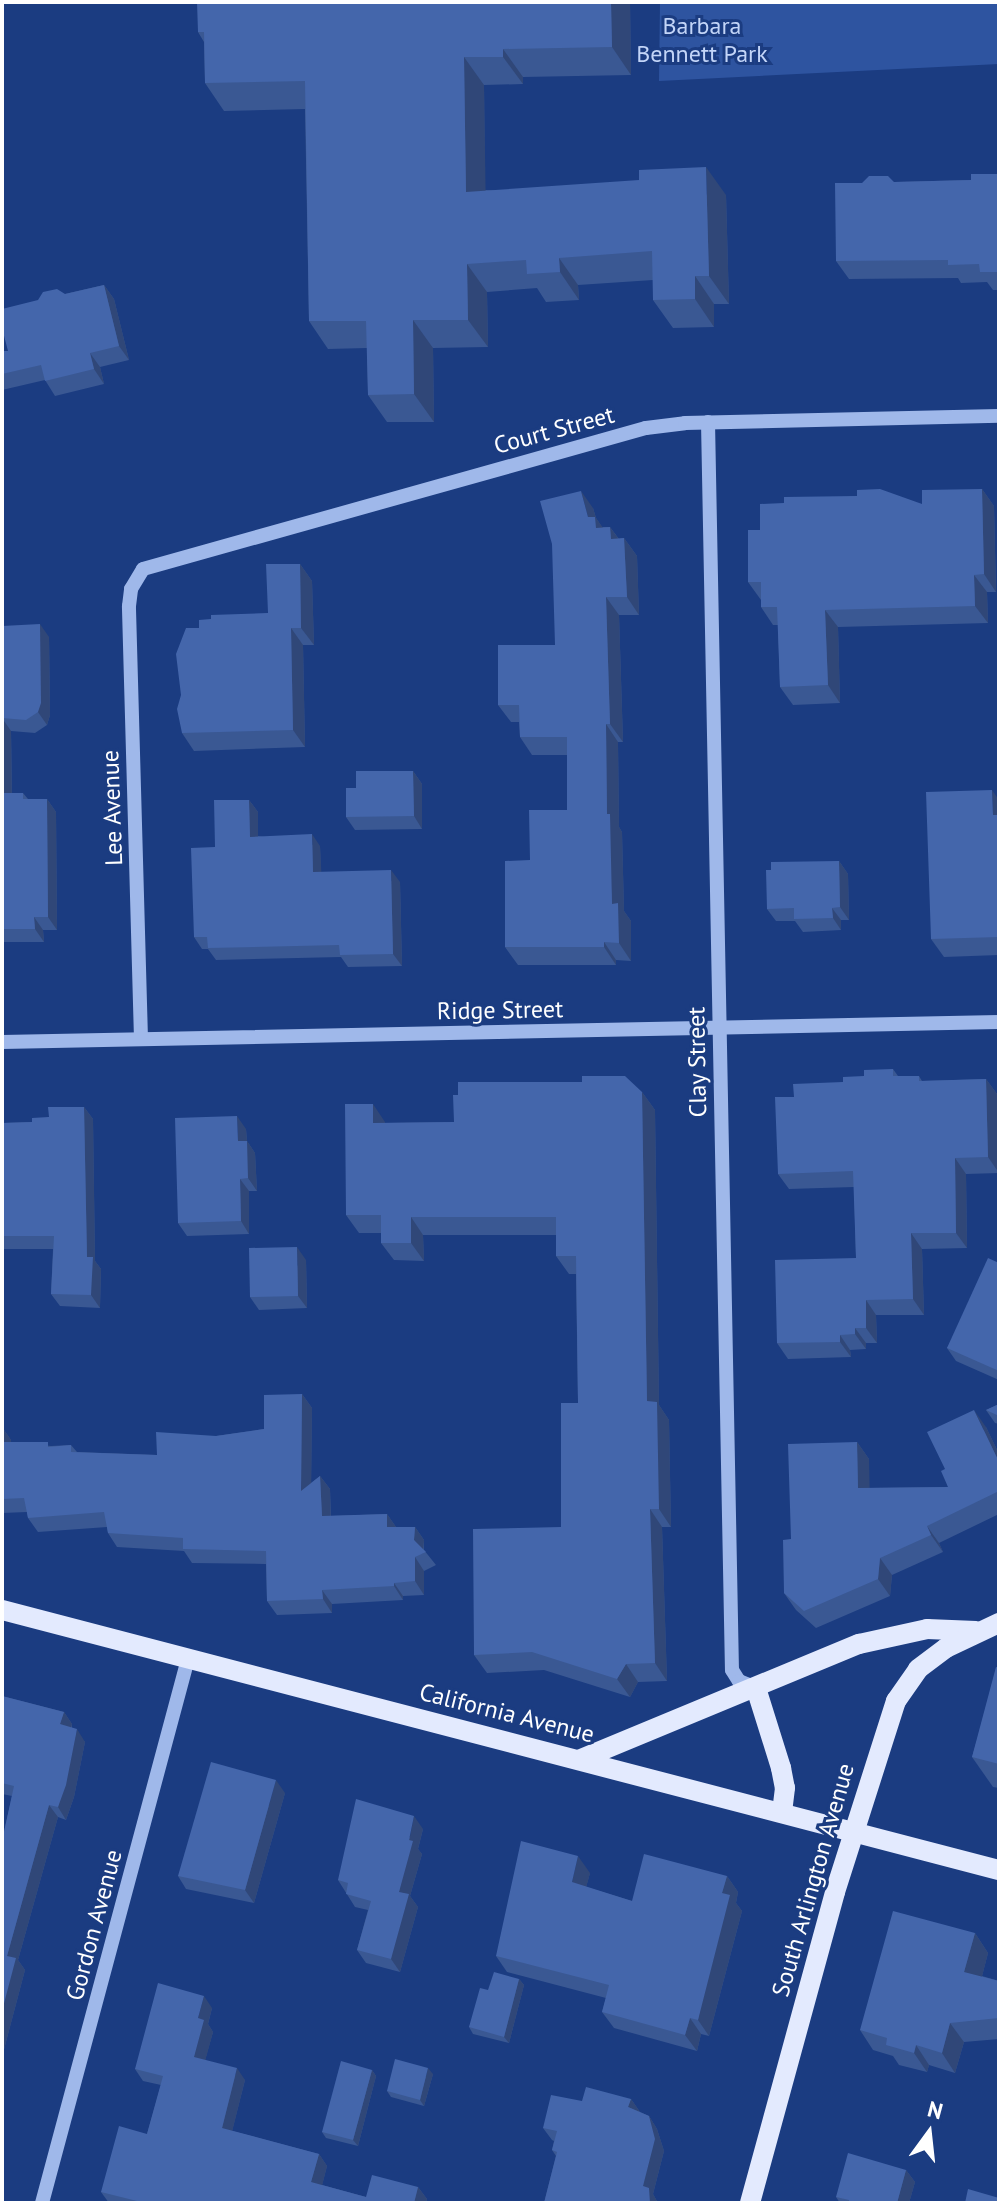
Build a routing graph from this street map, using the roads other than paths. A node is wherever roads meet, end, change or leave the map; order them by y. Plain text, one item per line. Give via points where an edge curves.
1 (999, 416) edge
2 (708, 422) junction
3 (137, 577) joint
4 (999, 1022) edge
5 (719, 1027) junction
6 (141, 1039) junction
7 (2, 1042) edge
8 (2, 1610) edge
9 (989, 1627) edge
10 (188, 1659) junction
11 (756, 1688) junction
12 (581, 1759) junction
13 (782, 1812) junction
14 (853, 1831) junction
15 (999, 1870) edge
16 (42, 2203) edge
17 (750, 2203) edge

1 - 2 street, Court Street
2 - 3 street, Court Street via 646,428 589,442 156,563
2 - 5 street, Clay Street
3 - 6 street, Lee Avenue via 129,606
4 - 5 street, Ridge Street
5 - 6 street, Ridge Street
5 - 11 street, Clay Street via 732,1670 739,1681
6 - 7 street, Ridge Street
8 - 10 main road, California Avenue
9 - 11 main road via 892,1635
9 - 14 main road, South Arlington Avenue via 918,1669 896,1701
10 - 12 main road, California Avenue
10 - 16 street, Gordon Avenue
11 - 12 main road
11 - 13 main road via 781,1768
12 - 13 main road, California Avenue
13 - 14 main road, California Avenue
14 - 15 main road, California Avenue
14 - 17 main road, South Arlington Avenue

